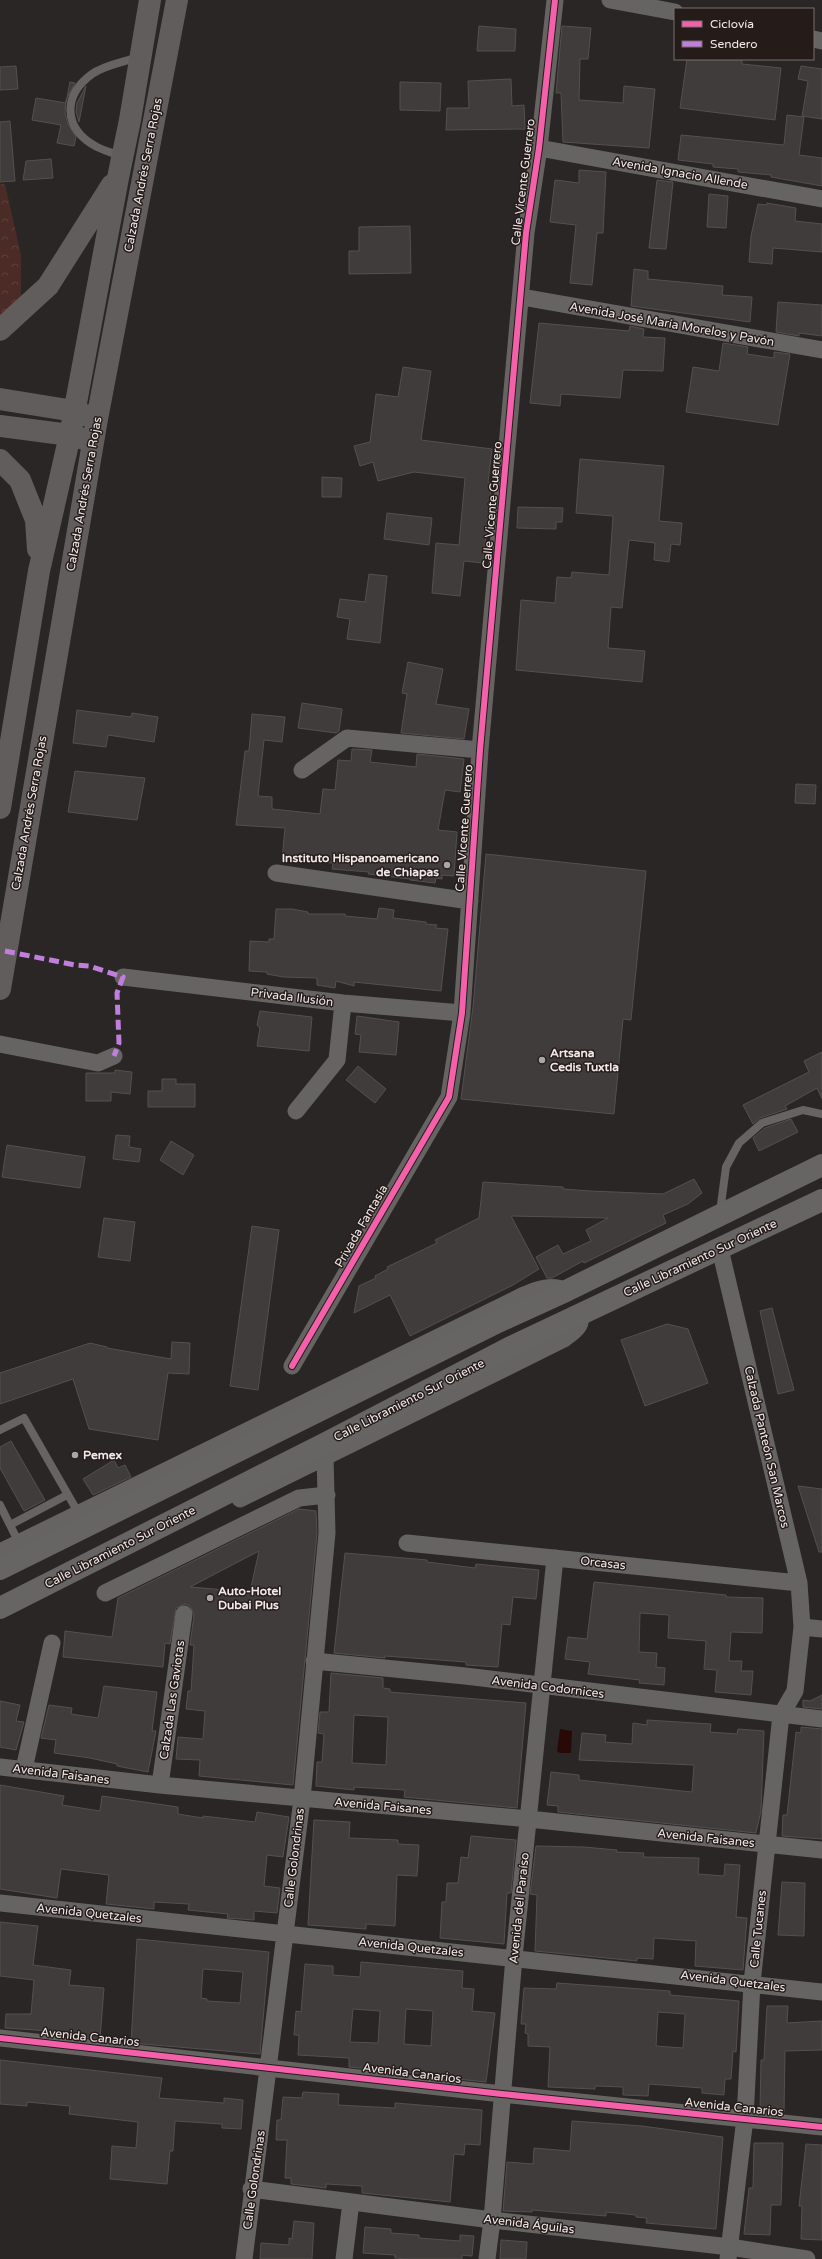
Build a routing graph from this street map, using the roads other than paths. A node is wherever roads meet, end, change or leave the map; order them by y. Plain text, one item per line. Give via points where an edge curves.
1 (150, 0) edge
2 (177, 0) edge
3 (555, 0) edge
4 (610, 0) edge
5 (674, 12) edge
6 (140, 56) junction
7 (539, 148) junction
8 (123, 157) junction
9 (118, 178) junction
10 (822, 199) edge
11 (522, 297) junction
12 (0, 330) edge
13 (822, 350) edge
14 (0, 399) edge
15 (74, 411) junction
16 (97, 419) junction
17 (0, 426) edge
18 (70, 435) junction
19 (93, 442) junction
20 (0, 460) edge
21 (39, 571) junction
22 (480, 750) junction
23 (302, 770) dead end
24 (0, 808) edge
25 (276, 873) dead end
26 (470, 901) junction
27 (123, 977) dead end
28 (0, 989) edge
29 (343, 1003) junction
30 (462, 1013) junction
31 (0, 1044) edge
32 (114, 1056) dead end
33 (449, 1097) joint
34 (296, 1112) dead end
35 (822, 1114) edge
36 (822, 1165) edge
37 (822, 1200) edge
38 (719, 1215) junction
39 (720, 1249) junction
40 (566, 1291) junction
41 (580, 1314) junction
42 (292, 1366) dead end
43 (0, 1430) edge
44 (325, 1456) junction
45 (67, 1495) junction
46 (327, 1495) junction
47 (0, 1505) edge
48 (79, 1514) junction
49 (10, 1524) junction
50 (407, 1542) dead end
51 (19, 1543) junction
52 (0, 1552) edge
53 (555, 1558) junction
54 (0, 1569) edge
55 (799, 1583) junction
56 (105, 1593) dead end
57 (0, 1608) edge
58 (184, 1614) dead end
59 (0, 1620) edge
60 (802, 1627) junction
61 (822, 1629) edge
62 (52, 1643) dead end
63 (314, 1661) junction
64 (542, 1686) junction
65 (781, 1716) junction
66 (822, 1719) edge
67 (0, 1767) edge
68 (24, 1769) junction
69 (160, 1786) junction
70 (302, 1799) junction
71 (529, 1819) junction
72 (767, 1844) junction
73 (822, 1850) edge
74 (0, 1903) edge
75 (284, 1935) junction
76 (514, 1957) junction
77 (752, 1983) junction
78 (822, 1992) edge
79 (0, 2038) edge
80 (269, 2068) junction
81 (502, 2094) junction
82 (745, 2118) junction
83 (822, 2127) edge
84 (251, 2188) junction
85 (351, 2202) junction
86 (492, 2220) junction
87 (729, 2253) edge
88 (244, 2259) edge
89 (344, 2259) edge
90 (487, 2259) edge
91 (807, 2259) edge

1 - 6 main road, Calzada Andrés Serra Rojas
2 - 16 main road, Calzada Andrés Serra Rojas
3 - 7 street, Calle Vicente Guerrero
4 - 5 street
6 - 8 main road, Calzada Andrés Serra Rojas
6 - 8 lane via 93,73 76,87 71,100 70,115 77,131 96,146
7 - 10 street, Avenida Ignacio Allende
7 - 11 street, Calle Vicente Guerrero via 526,233
8 - 9 main road, Calzada Andrés Serra Rojas
9 - 12 main road via 48,286
9 - 15 main road, Calzada Andrés Serra Rojas
11 - 13 street, Avenida José María Morelos y Pavón
11 - 22 street, Calle Vicente Guerrero
14 - 15 main road
15 - 16 main road
15 - 18 main road, Calzada Andrés Serra Rojas
16 - 19 main road, Calzada Andrés Serra Rojas
17 - 18 main road
18 - 19 main road
18 - 21 main road, Calzada Andrés Serra Rojas
19 - 28 main road, Calzada Andrés Serra Rojas
20 - 21 main road via 20,480 36,520
21 - 24 main road, Calzada Andrés Serra Rojas
22 - 23 street via 347,738
22 - 26 street, Calle Vicente Guerrero
25 - 26 street
26 - 30 street, Calle Vicente Guerrero
27 - 29 street, Privada Ilusión
29 - 30 street, Privada Ilusión
29 - 34 street via 337,1060
30 - 33 street, Calle Vicente Guerrero
31 - 32 street via 98,1063
33 - 42 street, Privada Fantasía
35 - 38 lane via 802,1110 762,1123 739,1143 726,1167
36 - 38 main road
37 - 39 main road, Calle Libramiento Sur Oriente
38 - 40 main road
39 - 41 main road, Calle Libramiento Sur Oriente
39 - 55 street, Calzada Panteón San Marcos
40 - 48 street via 550,1288 524,1295
40 - 54 main road via 498,1322
41 - 44 street via 576,1331 564,1339
41 - 57 main road, Calle Libramiento Sur Oriente
43 - 45 lane via 24,1418
44 - 46 street, Calle Golondrinas
44 - 59 street
45 - 48 lane
45 - 49 lane
46 - 56 street via 298,1498
46 - 63 street, Calle Golondrinas via 327,1533
47 - 49 lane
48 - 51 street
49 - 51 lane
50 - 53 street, Orcasas
51 - 52 street
53 - 55 street, Orcasas
53 - 64 street, Avenida del Paraíso
55 - 60 street, Calzada Panteón San Marcos
58 - 69 street, Calzada Las Gaviotas
60 - 61 street
60 - 65 street, Calle Tucanes via 795,1691
62 - 68 street
63 - 64 street, Avenida Codornices
63 - 70 street, Calle Golondrinas
64 - 65 street, Avenida Codornices
64 - 71 street, Avenida del Paraíso
65 - 66 street, Avenida Codornices
65 - 72 street, Calle Tucanes
67 - 68 street, Avenida Faisanes
68 - 69 street, Avenida Faisanes
69 - 70 street, Avenida Faisanes
70 - 71 street, Avenida Faisanes
70 - 75 street, Calle Golondrinas
71 - 72 street, Avenida Faisanes
71 - 76 street, Avenida del Paraíso
72 - 73 street, Avenida Faisanes
72 - 77 street, Calle Tucanes
74 - 75 street, Avenida Quetzales
75 - 76 street, Avenida Quetzales
75 - 80 street, Calle Golondrinas
76 - 77 street, Avenida Quetzales
76 - 81 street, Avenida del Paraíso
77 - 78 street, Avenida Quetzales
77 - 82 street, Calle Tucanes
79 - 80 street, Avenida Canarios
80 - 81 street, Avenida Canarios
80 - 84 street, Calle Golondrinas
81 - 82 street, Avenida Canarios
81 - 86 street, Avenida del Paraíso
82 - 83 street, Avenida Canarios
82 - 87 street, Calle Tucanes
84 - 85 street, Avenida Águilas
84 - 88 street, Calle Golondrinas
85 - 86 street, Avenida Águilas
85 - 89 street
86 - 87 street, Avenida Águilas
86 - 90 street, Avenida del Paraíso
87 - 91 street, Avenida Águilas

